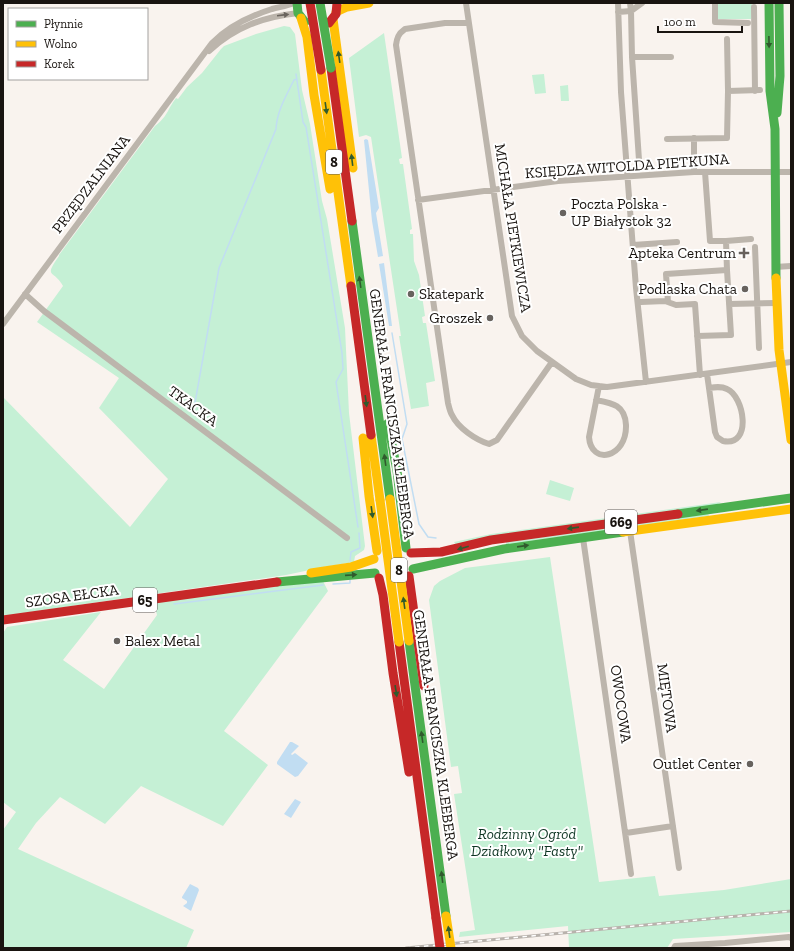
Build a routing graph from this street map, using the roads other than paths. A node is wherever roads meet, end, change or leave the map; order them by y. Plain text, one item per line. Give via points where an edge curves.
1 (294, 3) edge
2 (297, 3) edge
3 (310, 3) edge
4 (320, 3) edge
5 (369, 3) edge
6 (466, 3) edge
7 (618, 3) edge
8 (630, 3) edge
9 (642, 3) edge
10 (715, 3) edge
11 (768, 3) edge
12 (779, 3) edge
13 (754, 7) dead end
14 (335, 11) edge
15 (631, 11) junction
16 (618, 12) junction
17 (299, 16) junction
18 (468, 23) junction
19 (748, 23) dead end
20 (727, 39) dead end
21 (632, 57) junction
22 (671, 57) dead end
23 (201, 59) junction
24 (634, 91) junction
25 (728, 91) junction
26 (621, 92) junction
27 (775, 129) junction
28 (694, 138) junction
29 (667, 139) dead end
30 (639, 160) dead end
31 (694, 172) junction
32 (705, 172) junction
33 (775, 172) junction
34 (791, 172) edge
35 (627, 176) junction
36 (494, 189) junction
37 (418, 200) junction
38 (351, 213) junction
39 (751, 239) dead end
40 (726, 241) junction
41 (677, 242) dead end
42 (633, 245) junction
43 (755, 247) dead end
44 (346, 254) junction
45 (791, 266) edge
46 (775, 267) junction
47 (727, 270) junction
48 (25, 294) junction
49 (641, 302) dead end
50 (668, 302) junction
51 (756, 303) junction
52 (776, 303) junction
53 (729, 304) junction
54 (366, 320) junction
55 (3, 324) edge
56 (357, 335) junction
57 (697, 336) junction
58 (759, 348) dead end
59 (552, 362) junction
60 (791, 362) edge
61 (781, 364) junction
62 (703, 374) junction
63 (646, 382) junction
64 (599, 386) junction
65 (709, 388) junction
66 (596, 400) junction
67 (791, 440) edge
68 (791, 498) edge
69 (755, 502) junction
70 (791, 509) edge
71 (756, 514) junction
72 (630, 531) junction
73 (347, 538) dead end
74 (501, 538) junction
75 (583, 538) junction
76 (504, 549) junction
77 (408, 551) junction
78 (375, 555) junction
79 (332, 569) junction
80 (411, 572) junction
81 (377, 575) junction
82 (326, 577) junction
83 (288, 580) junction
84 (3, 620) edge
85 (434, 816) junction
86 (422, 819) junction
87 (673, 826) junction
88 (626, 833) junction
89 (679, 868) dead end
90 (631, 874) dead end
91 (791, 938) edge
92 (440, 948) edge
93 (451, 948) edge
94 (674, 948) edge

1 - 23 street, PRZĘDZALNIANA via 238,23 217,38
2 - 17 main road
3 -> 44 main road, GENERAŁA FRANCISZKA KLEEBERGA / 8, bridge
4 - 38 main road, GENERAŁA FRANCISZKA KLEEBERGA / 8, bridge
5 - 14 main road
6 - 18 street, MICHAŁA PIETKIEWICZA
7 - 16 street
8 - 15 street
9 - 15 street
10 - 19 street via 715,22
11 -> 27 main road via 770,91
12 - 27 main road via 780,91
13 - 25 street via 757,91
14 - 17 main road via 329,22 319,26 309,24
38 -> 14 main road via 353,167
15 - 16 street
15 - 21 street
16 - 26 street
23 -> 17 street, PRZĘDZALNIANA via 220,41 243,27 276,16
17 - 44 main road via 307,37 326,171
18 - 36 street, MICHAŁA PIETKIEWICZA
18 - 37 street via 445,23 405,29 396,38
20 - 25 street
21 - 22 street
21 - 24 street
23 - 48 street, PRZĘDZALNIANA
24 - 26 street
24 - 30 street
25 - 28 street via 727,138
26 - 35 street
27 - 33 main road
28 - 29 street
28 - 31 street
31 - 32 street, KSIĘDZA WITOLDA PIETKUNA
31 - 35 street, KSIĘDZA WITOLDA PIETKUNA
32 - 33 street, KSIĘDZA WITOLDA PIETKUNA
32 - 40 street via 710,241
33 - 34 street, KSIĘDZA WITOLDA PIETKUNA
33 - 46 main road
35 - 36 street, KSIĘDZA WITOLDA PIETKUNA
35 - 42 street
36 - 37 street, KSIĘDZA WITOLDA PIETKUNA
36 - 59 street, MICHAŁA PIETKIEWICZA via 513,320 528,343
37 - 59 street via 448,403 458,424 481,442 489,444 497,440
54 -> 38 main road, GENERAŁA FRANCISZKA KLEEBERGA / 8
39 - 40 street
40 - 47 street
41 - 42 street
42 - 63 street
43 - 51 street
44 - 56 main road, GENERAŁA FRANCISZKA KLEEBERGA / 8
45 - 46 street
46 - 52 main road
47 - 50 street via 666,274
47 - 53 street
48 - 55 street, PRZĘDZALNIANA
48 - 73 street, TKACKA via 44,311
49 - 50 street
50 - 57 street via 676,305 695,304
51 - 52 street
51 - 53 street
51 - 58 street
52 - 61 main road
53 - 57 street via 731,335
54 - 77 main road via 384,390
85 -> 54 main road, GENERAŁA FRANCISZKA KLEEBERGA / 8, bridge
56 -> 78 main road via 358,400
56 -> 86 main road, GENERAŁA FRANCISZKA KLEEBERGA / 8, bridge
57 - 62 street
59 - 64 street, MICHAŁA PIETKIEWICZA via 585,383
60 - 61 street, MICHAŁA PIETKIEWICZA
61 - 62 street, MICHAŁA PIETKIEWICZA
61 - 67 main road
62 - 63 street, MICHAŁA PIETKIEWICZA
62 - 65 street
63 - 64 street, MICHAŁA PIETKIEWICZA
64 - 66 street
65 - 65 street via 727,389 738,400 743,426 739,437 734,441 723,441 716,435
66 - 66 street via 588,437 592,449 607,455 622,444 626,421 617,405
68 - 69 main road, 669
69 - 71 main road
69 -> 74 main road, 669
70 - 71 main road, 669
71 - 72 main road, 669
72 - 75 main road, 669
72 - 87 street, MIĘTOWA
74 - 76 main road
74 -> 77 main road, 669 via 443,553 425,555
76 -> 75 main road, 669
75 - 88 street, OWOCOWA
76 - 80 main road, 669
77 - 78 main road, 65 via 394,543 382,547
77 - 80 main road via 413,558
78 - 79 main road, SZOSA EŁCKA / 65 via 357,566
78 - 81 main road via 373,566
79 - 82 main road
79 - 83 main road, SZOSA EŁCKA / 65
80 - 81 main road, 65 via 398,583 384,582
80 - 85 main road via 434,759
82 -> 81 main road, SZOSA EŁCKA / 65
81 -> 86 main road via 383,595 408,771
82 - 83 main road, SZOSA EŁCKA / 65
83 - 84 main road, SZOSA EŁCKA / 65
93 -> 85 main road, GENERAŁA FRANCISZKA KLEEBERGA / 8, bridge
86 - 92 main road, GENERAŁA FRANCISZKA KLEEBERGA / 8, bridge
87 - 88 street
87 - 89 street, MIĘTOWA
88 - 90 street, OWOCOWA
91 - 94 street

